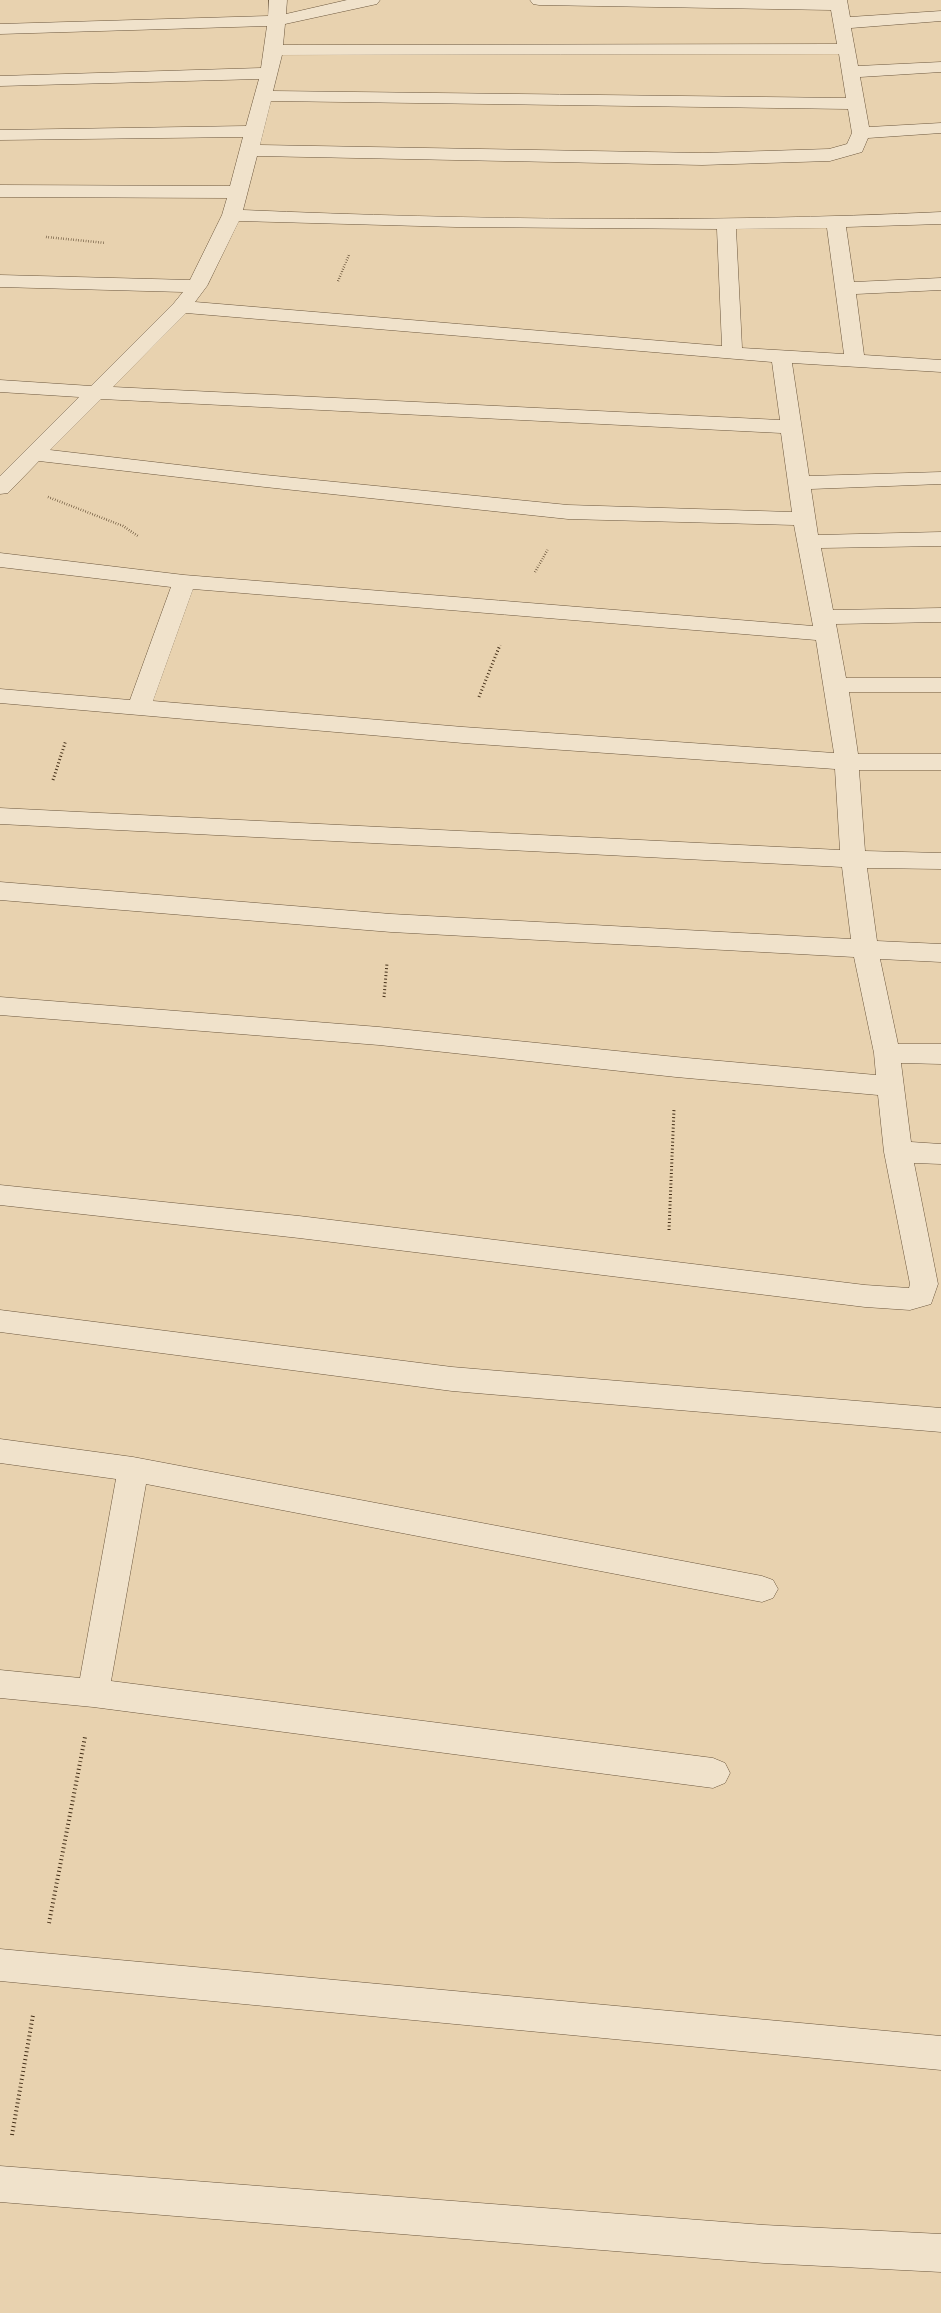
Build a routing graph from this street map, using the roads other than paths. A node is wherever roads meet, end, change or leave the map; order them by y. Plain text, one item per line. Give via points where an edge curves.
1 (278, 0) edge
2 (372, 0) edge
3 (539, 0) edge
4 (721, 1) edge
5 (838, 2) edge
6 (941, 16) edge
7 (275, 21) junction
8 (843, 23) junction
9 (0, 29) edge
10 (848, 49) junction
11 (274, 50) junction
12 (941, 67) edge
13 (851, 72) junction
14 (269, 73) junction
15 (0, 81) edge
16 (263, 96) junction
17 (856, 104) junction
18 (941, 128) edge
19 (254, 131) junction
20 (861, 133) junction
21 (0, 135) edge
22 (249, 150) junction
23 (0, 191) edge
24 (238, 192) junction
25 (232, 215) junction
26 (941, 218) edge
27 (836, 223) junction
28 (726, 224) junction
29 (0, 281) edge
30 (941, 284) edge
31 (197, 286) junction
32 (846, 288) junction
33 (180, 308) junction
34 (732, 353) junction
35 (780, 356) junction
36 (855, 360) junction
37 (941, 366) edge
38 (0, 386) edge
39 (95, 392) junction
40 (790, 427) junction
41 (32, 454) junction
42 (941, 478) edge
43 (2, 483) edge
44 (798, 483) junction
45 (804, 519) junction
46 (941, 539) edge
47 (808, 542) junction
48 (0, 560) edge
49 (184, 582) junction
50 (941, 615) edge
51 (825, 626) junction
52 (836, 685) junction
53 (941, 685) edge
54 (0, 696) edge
55 (140, 707) junction
56 (847, 762) junction
57 (941, 762) edge
58 (0, 816) edge
59 (854, 859) junction
60 (941, 862) edge
61 (0, 892) edge
62 (865, 949) junction
63 (941, 952) edge
64 (0, 1006) edge
65 (887, 1053) junction
66 (941, 1054) edge
67 (890, 1086) junction
68 (898, 1152) junction
69 (941, 1154) edge
70 (0, 1195) edge
71 (932, 1274) edge
72 (0, 1321) edge
73 (941, 1420) edge
74 (0, 1451) edge
75 (133, 1469) junction
76 (762, 1589) dead end
77 (0, 1684) edge
78 (93, 1693) junction
79 (713, 1773) dead end
80 (0, 1965) edge
81 (941, 2053) edge
82 (2, 2184) edge
83 (941, 2253) edge

1 - 7 street
2 - 7 street
3 - 4 street
4 - 5 street
5 - 8 street
6 - 8 street
7 - 9 street
7 - 11 street
8 - 10 street
10 - 11 street
10 - 13 street
11 - 14 street
12 - 13 street
13 - 17 street
14 - 15 street
14 - 16 street
16 - 17 street
16 - 19 street
17 - 20 street
18 - 20 street
19 - 21 street
19 - 22 street
20 - 22 street via 855,148 830,155 797,157 702,159
22 - 24 street
23 - 24 street
24 - 25 street
25 - 28 street via 364,222
25 - 31 street
26 - 27 street
27 - 28 street
27 - 32 street
28 - 34 street
29 - 31 street
30 - 32 street
31 - 33 street
32 - 36 street
33 - 34 street
33 - 39 street
34 - 35 street
35 - 36 street
35 - 40 street
36 - 37 street
38 - 39 street
39 - 40 street
39 - 41 street
40 - 44 street
41 - 43 street
41 - 45 street via 568,512
42 - 44 street
44 - 45 street
45 - 47 street
46 - 47 street
47 - 51 street
48 - 49 street
49 - 51 street
49 - 55 street
50 - 51 street
51 - 52 street
52 - 53 street
52 - 56 street
54 - 55 street
55 - 56 street via 463,735
56 - 57 street
56 - 59 street
58 - 59 street
59 - 60 street
59 - 62 street
61 - 62 street via 391,923
62 - 63 street
62 - 65 street
64 - 67 street via 379,1036
65 - 66 street
65 - 67 street
67 - 68 street
68 - 69 street
68 - 71 street
70 - 71 street via 893,1298 921,1296 924,1284
72 - 73 street via 452,1379
74 - 75 street
75 - 76 street
75 - 78 street
77 - 78 street
78 - 79 street
80 - 81 street
82 - 83 street via 764,2244

